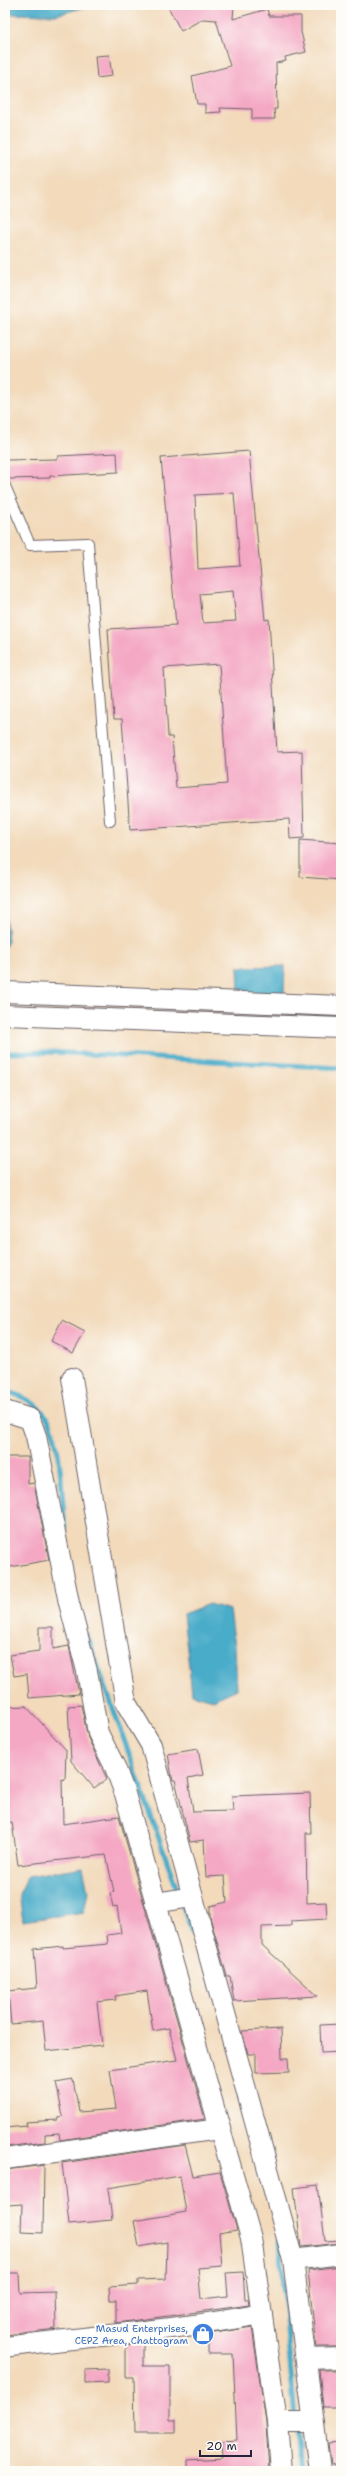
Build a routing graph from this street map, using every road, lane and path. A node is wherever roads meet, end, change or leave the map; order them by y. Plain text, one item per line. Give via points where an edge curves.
1 (5, 486) edge
2 (110, 821) dead end
3 (5, 992) edge
4 (341, 1006) edge
5 (5, 1015) edge
6 (341, 1028) edge
7 (72, 1378) dead end
8 (5, 1411) edge
9 (192, 1897) junction
10 (155, 1903) junction
11 (219, 2129) junction
12 (5, 2159) edge
13 (341, 2254) edge
14 (293, 2260) junction
15 (262, 2314) junction
16 (5, 2347) edge
17 (341, 2358) edge
18 (307, 2359) junction
19 (277, 2422) junction
20 (314, 2422) junction
21 (281, 2471) edge
22 (320, 2471) edge

1 - 2 lane via 30,545 88,543
3 - 4 street
5 - 6 street
7 - 9 street via 126,1703 151,1745
8 - 10 street via 30,1419 36,1436 98,1733 125,1794
9 - 10 street
9 - 14 street
10 - 11 street
11 - 12 street
11 - 15 street via 251,2238
13 - 14 street
14 - 18 street
15 - 16 street via 198,2326 111,2333
15 - 19 street
17 - 18 street
18 - 20 street
19 - 20 street
19 - 21 street
20 - 22 street

